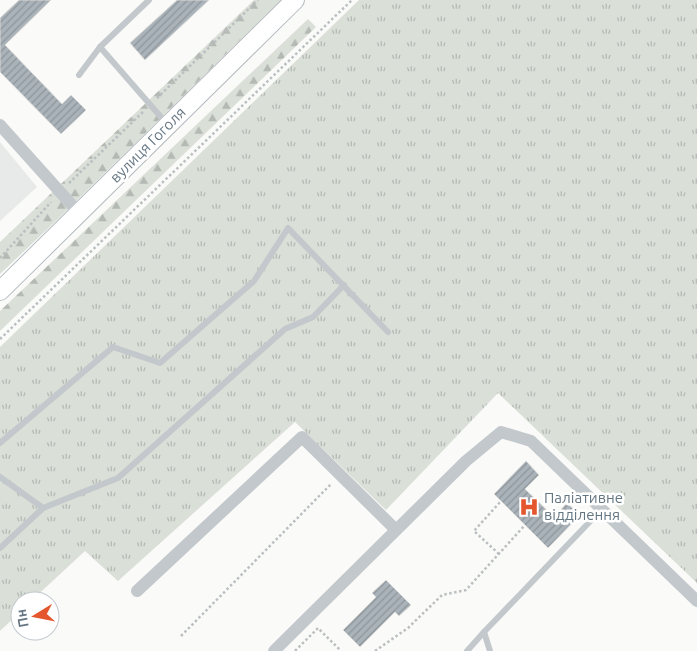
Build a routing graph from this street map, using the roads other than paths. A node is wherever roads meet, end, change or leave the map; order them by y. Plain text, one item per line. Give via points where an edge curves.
1 (149, 0) edge
2 (296, 0) edge
3 (100, 47) junction
4 (79, 75) dead end
5 (0, 125) edge
6 (168, 125) junction
7 (79, 213) junction
8 (344, 285) junction
9 (0, 291) edge
10 (388, 332) dead end
11 (0, 443) edge
12 (0, 477) edge
13 (43, 508) junction
14 (602, 509) junction
15 (396, 530) junction
16 (0, 548) edge
17 (136, 591) dead end
18 (697, 601) edge
19 (484, 632) junction
20 (274, 651) edge
21 (467, 651) edge
22 (490, 651) edge

1 - 3 lane
2 - 6 street, вулиця Гоголя
3 - 4 lane
3 - 6 lane
5 - 7 street
6 - 7 street, вулиця Гоголя
7 - 9 street, вулиця Гоголя
8 - 10 lane
8 - 11 lane via 288,228 254,281 160,364 113,347
8 - 13 lane via 313,317 285,329 118,478
12 - 13 lane
13 - 16 lane
14 - 15 street via 531,441 500,432
14 - 18 street
14 - 19 lane
15 - 17 street via 302,437
15 - 20 street
19 - 21 lane
19 - 22 lane

